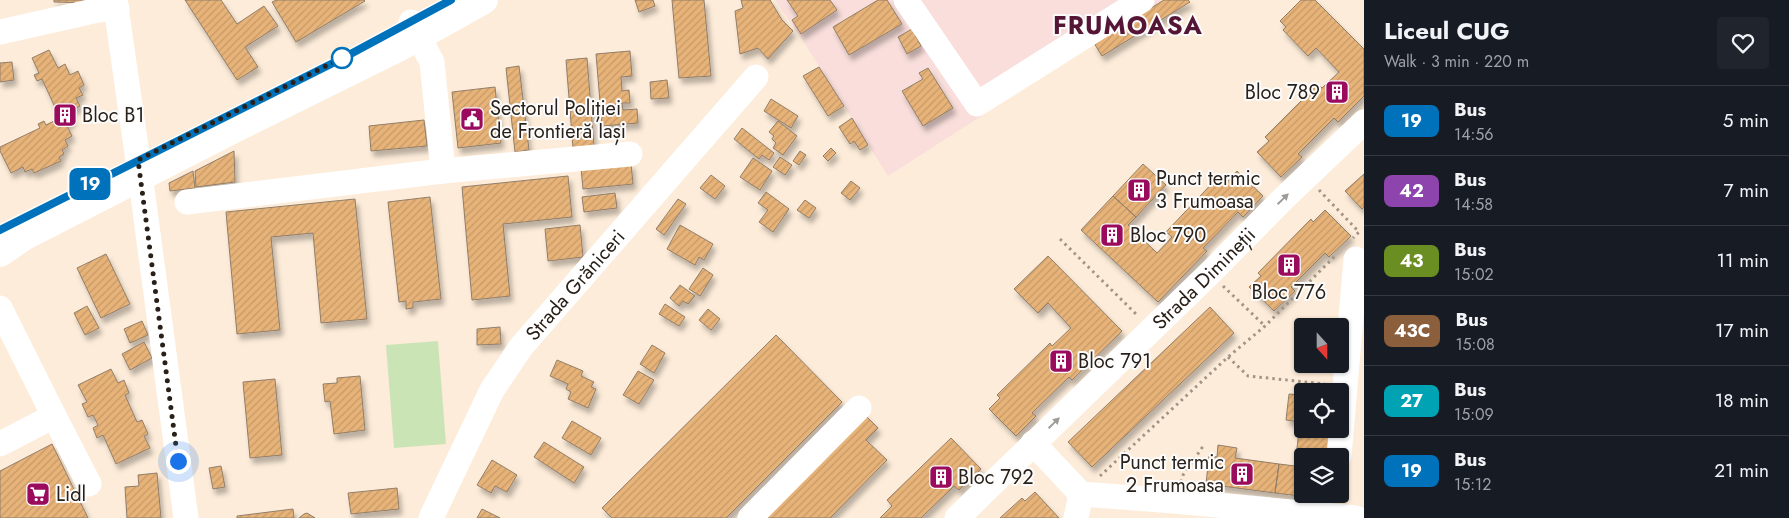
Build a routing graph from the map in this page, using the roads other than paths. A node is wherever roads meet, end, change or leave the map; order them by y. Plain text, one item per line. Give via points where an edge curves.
1 (451, 0) edge
2 (484, 0) edge
3 (906, 0) edge
4 (1142, 0) edge
5 (116, 4) edge
6 (415, 30) junction
7 (0, 32) edge
8 (756, 77) dead end
9 (1364, 122) edge
10 (630, 154) dead end
11 (139, 169) junction
12 (443, 171) junction
13 (187, 202) dead end
14 (0, 230) edge
15 (1349, 250) road end
16 (0, 253) edge
17 (0, 308) edge
18 (859, 408) dead end
19 (54, 416) junction
20 (1033, 443) junction
21 (0, 444) edge
22 (1339, 448) edge
23 (89, 484) dead end
24 (1081, 494) junction
25 (1341, 509) edge
26 (186, 518) edge
27 (431, 518) edge
28 (750, 518) edge
29 (957, 518) edge
30 (1076, 518) edge

1 - 6 main road
2 - 6 main road
3 - 4 street via 977,104
5 - 7 street
5 - 11 street
6 - 11 main road
6 - 12 street via 432,62
8 - 27 street, Strada Grăniceri via 521,347 492,390
20 -> 9 street, Strada Dimineții
10 - 12 street
11 - 14 main road
11 - 16 main road
11 - 26 street
12 - 13 street
15 - 22 street via 1346,386
17 - 19 street
18 - 28 street
19 - 21 street
19 - 23 street
20 - 24 street
20 - 29 street, Strada Dimineții
24 - 25 street
24 - 30 street

